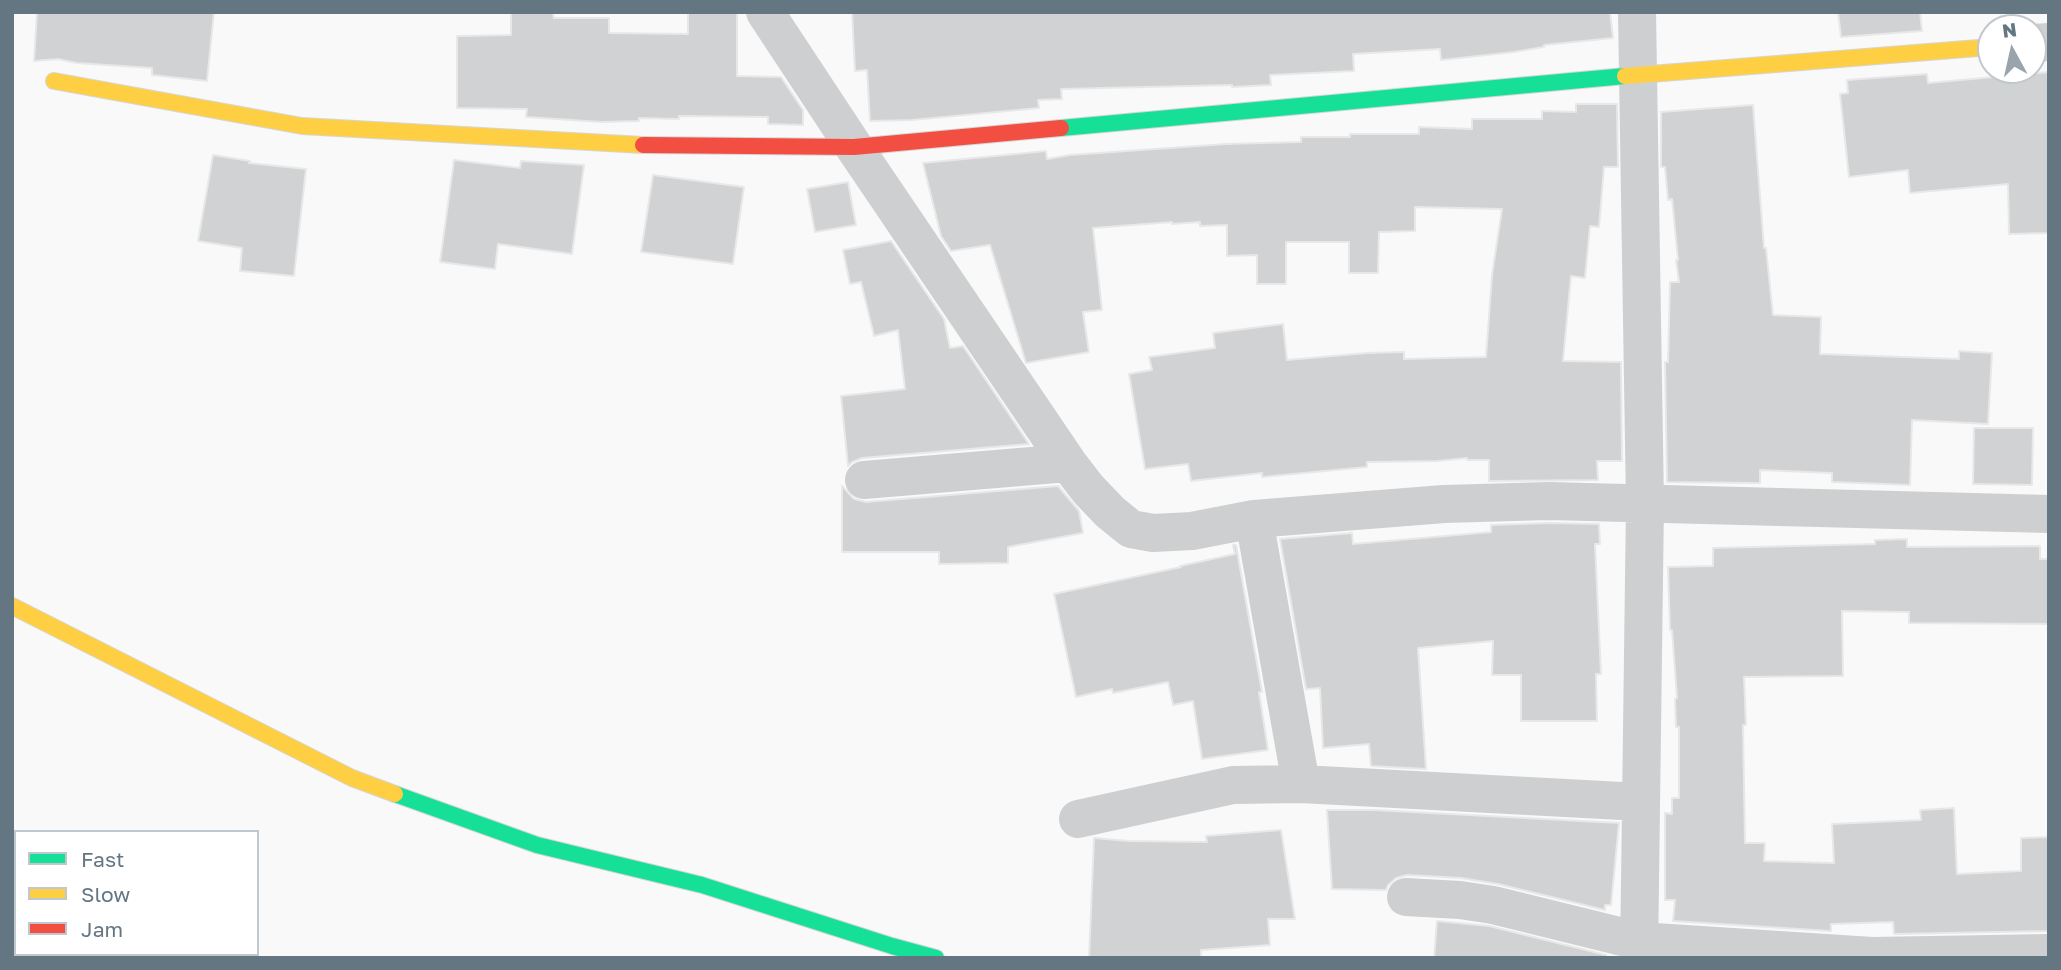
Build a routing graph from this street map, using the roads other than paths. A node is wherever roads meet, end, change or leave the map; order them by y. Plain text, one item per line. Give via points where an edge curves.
1 (765, 12) edge
2 (1637, 12) edge
3 (1977, 48) edge
4 (1638, 75) junction
5 (54, 81) dead end
6 (854, 147) junction
7 (1068, 463) junction
8 (864, 480) dead end
9 (1645, 503) junction
10 (2049, 514) edge
11 (1254, 519) junction
12 (12, 606) edge
13 (1301, 784) junction
14 (1641, 802) junction
15 (1077, 819) dead end
16 (1406, 897) dead end
17 (1639, 949) edge
18 (2049, 953) edge
19 (936, 958) edge

1 - 6 street
2 - 4 street
3 - 4 street
4 - 6 street
4 - 9 street
5 - 6 street via 302,126 622,145
6 - 7 street
7 - 8 street
7 - 11 street via 1131,529 1192,531
9 - 10 street
9 - 11 street via 1444,504
9 - 14 street
11 - 13 street
12 - 19 street via 352,778 537,845 702,884
13 - 14 street
13 - 15 street via 1233,785
14 - 17 street
16 - 17 street via 1493,905
17 - 18 street via 1872,956

